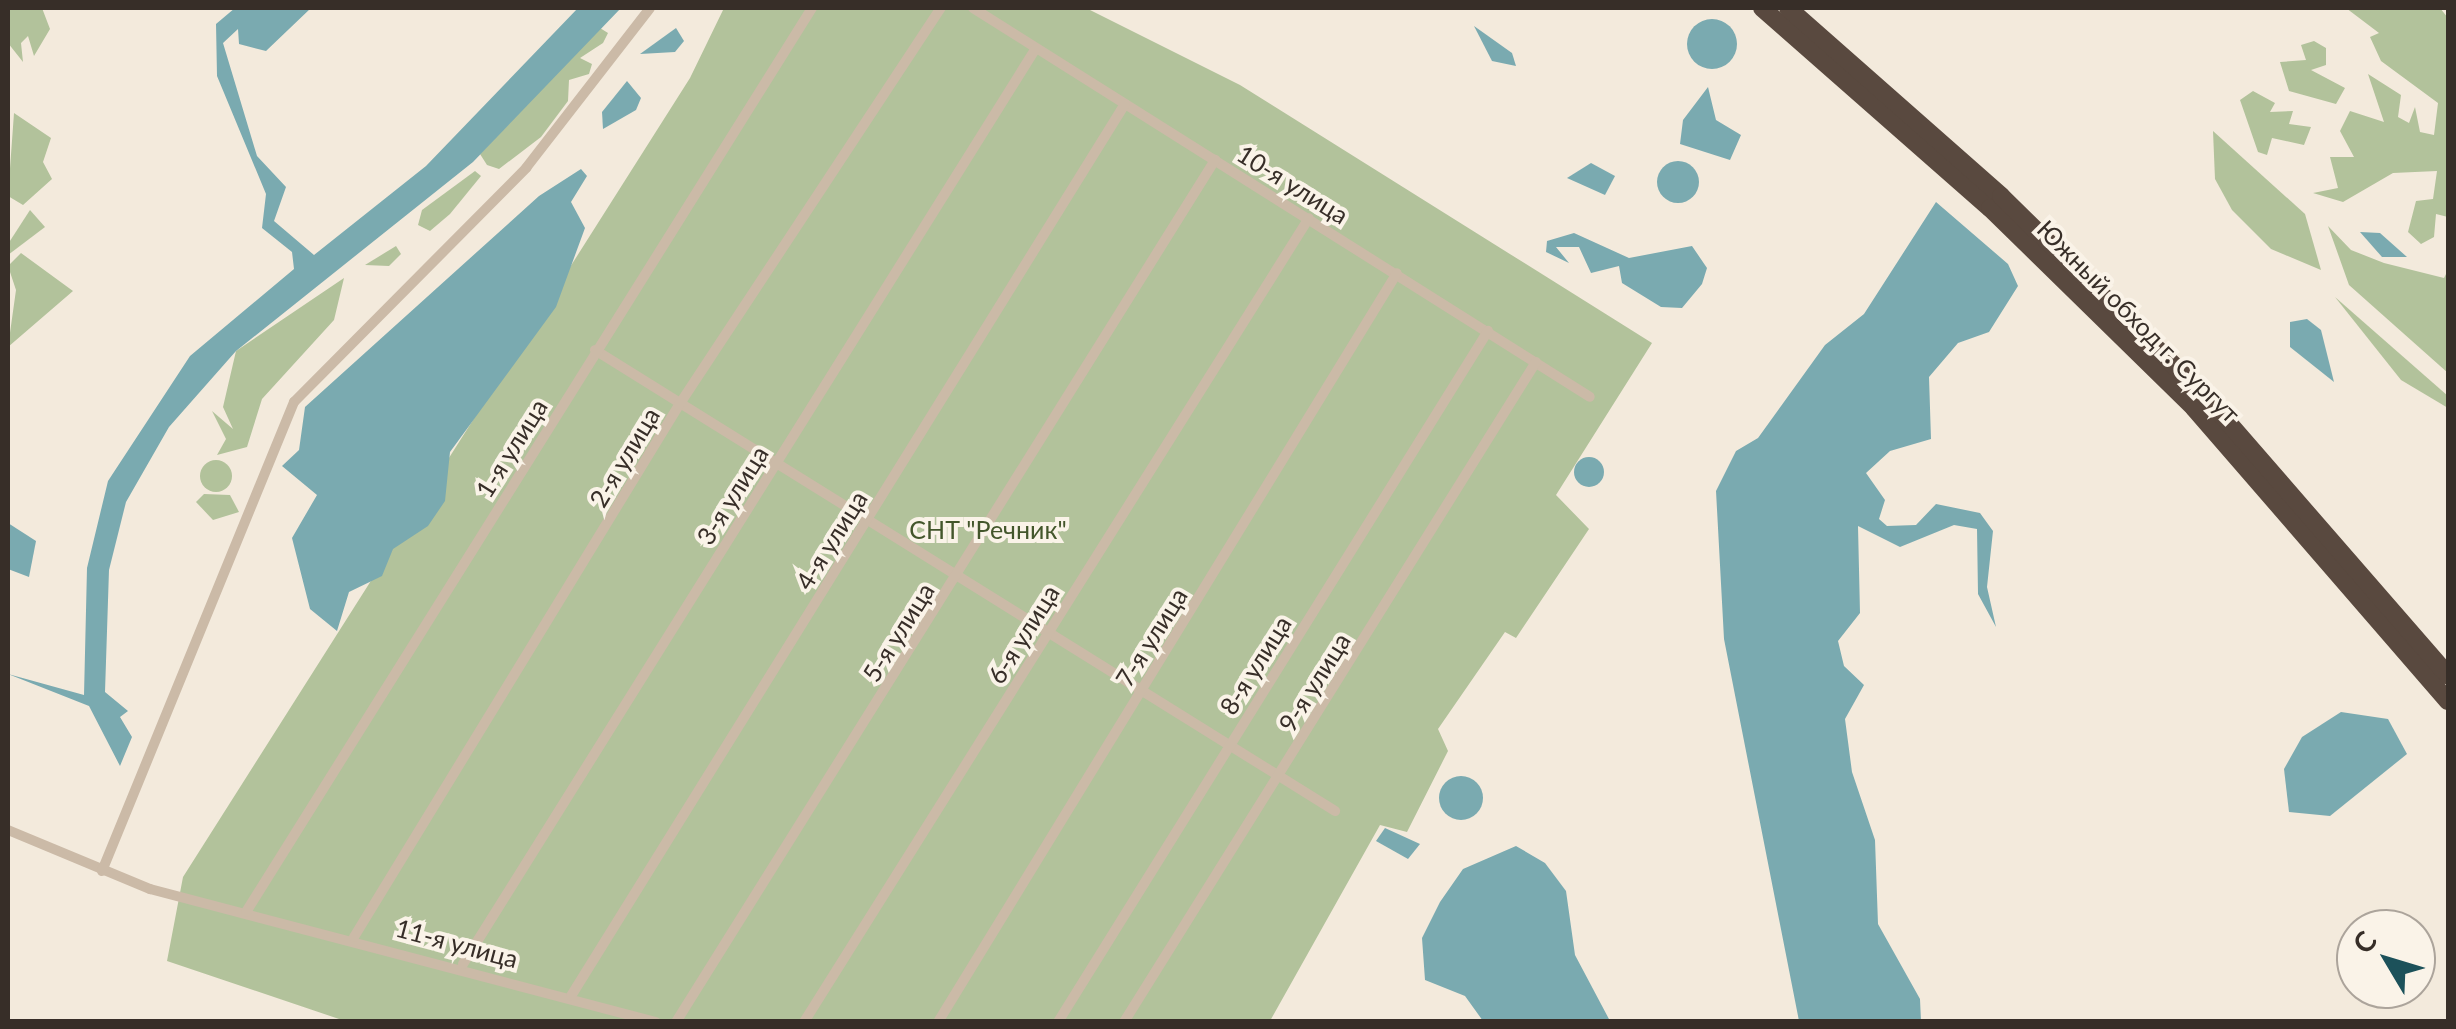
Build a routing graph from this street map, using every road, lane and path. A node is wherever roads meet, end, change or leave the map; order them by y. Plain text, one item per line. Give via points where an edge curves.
1 (650, 8) edge
2 (812, 8) edge
3 (941, 8) edge
4 (973, 8) edge
5 (1762, 8) edge
6 (1788, 8) edge
7 (1036, 48) junction
8 (1125, 104) junction
9 (1215, 160) junction
10 (1308, 218) junction
11 (1397, 272) junction
12 (1488, 331) junction
13 (595, 350) junction
14 (1536, 362) junction
15 (1590, 397) dead end
16 (679, 405) junction
17 (776, 461) junction
18 (869, 518) junction
19 (958, 574) junction
20 (1050, 630) junction
21 (2448, 675) edge
22 (1142, 688) junction
23 (2448, 701) edge
24 (1229, 744) junction
25 (1279, 776) junction
26 (1335, 811) dead end
27 (8, 830) edge
28 (102, 872) junction
29 (246, 912) junction
30 (354, 937) junction
31 (463, 964) junction
32 (571, 996) junction
33 (656, 1022) edge
34 (676, 1022) edge
35 (804, 1022) edge
36 (938, 1022) edge
37 (1058, 1022) edge
38 (1124, 1022) edge

1 - 28 street via 526,168 294,402
2 - 13 street, 1-я улица
3 - 16 street, 2-я улица
4 - 7 street, 10-я улица
5 - 23 highway, Южный обход г. Сургут via 1990,208 2194,408
6 - 21 highway, Южный обход г. Сургут via 2002,196 2206,397
7 - 8 street, 10-я улица
7 - 17 street, 3-я улица
8 - 9 street, 10-я улица
8 - 18 street, 4-я улица
9 - 10 street, 10-я улица
9 - 19 street, 5-я улица
10 - 11 street, 10-я улица
10 - 20 street, 6-я улица
11 - 12 street, 10-я улица
11 - 22 street, 7-я улица
12 - 14 street, 10-я улица
12 - 24 street, 8-я улица
13 - 16 street
13 - 29 street, 1-я улица
14 - 15 street, 10-я улица
14 - 25 street, 9-я улица
16 - 17 street
16 - 30 street, 2-я улица
17 - 18 street
17 - 31 street, 3-я улица
18 - 19 street
18 - 32 street, 4-я улица
19 - 20 street
19 - 34 street, 5-я улица
20 - 22 street
20 - 35 street, 6-я улица
22 - 24 street
22 - 36 street, 7-я улица
24 - 25 street
24 - 37 street, 8-я улица
25 - 26 street
25 - 38 street, 9-я улица
27 - 28 street, 11-я улица
28 - 29 street, 11-я улица
29 - 30 street, 11-я улица
30 - 31 street, 11-я улица
31 - 32 street, 11-я улица
32 - 33 street, 11-я улица

